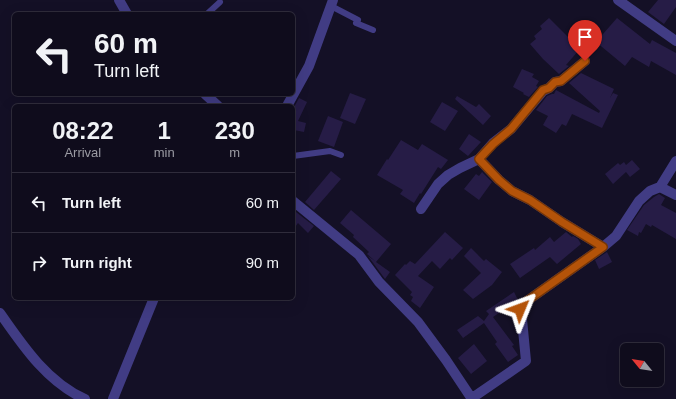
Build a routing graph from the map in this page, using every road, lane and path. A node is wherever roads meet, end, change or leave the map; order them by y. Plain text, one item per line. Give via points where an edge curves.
1 (119, 0) edge
2 (618, 0) edge
3 (220, 2) dead end
4 (332, 3) edge
5 (126, 12) edge
6 (209, 12) edge
7 (373, 30) dead end
8 (676, 41) edge
9 (585, 61) dead end
10 (295, 91) edge
11 (207, 96) edge
12 (216, 104) edge
13 (341, 155) dead end
14 (295, 156) edge
15 (479, 159) junction
16 (676, 160) edge
17 (660, 187) junction
18 (676, 196) edge
19 (295, 203) edge
20 (422, 209) dead end
21 (603, 247) junction
22 (153, 300) edge
23 (0, 313) edge
24 (85, 399) edge
25 (113, 399) edge
26 (472, 399) edge

1 - 5 street
2 - 8 street
3 - 6 lane
4 - 7 lane via 358,20 356,22
4 - 10 street via 309,66
9 - 15 street via 561,81 543,90 511,129
11 - 12 street
13 - 14 lane via 330,151
15 - 20 street via 448,175 438,184
15 - 21 street via 512,191
16 - 17 street
17 - 18 street
17 - 21 street via 639,201 616,236
19 - 26 street via 359,255 379,282 418,322
21 - 26 street via 524,303 520,309 526,361
22 - 25 street
23 - 24 street via 18,339 55,381

